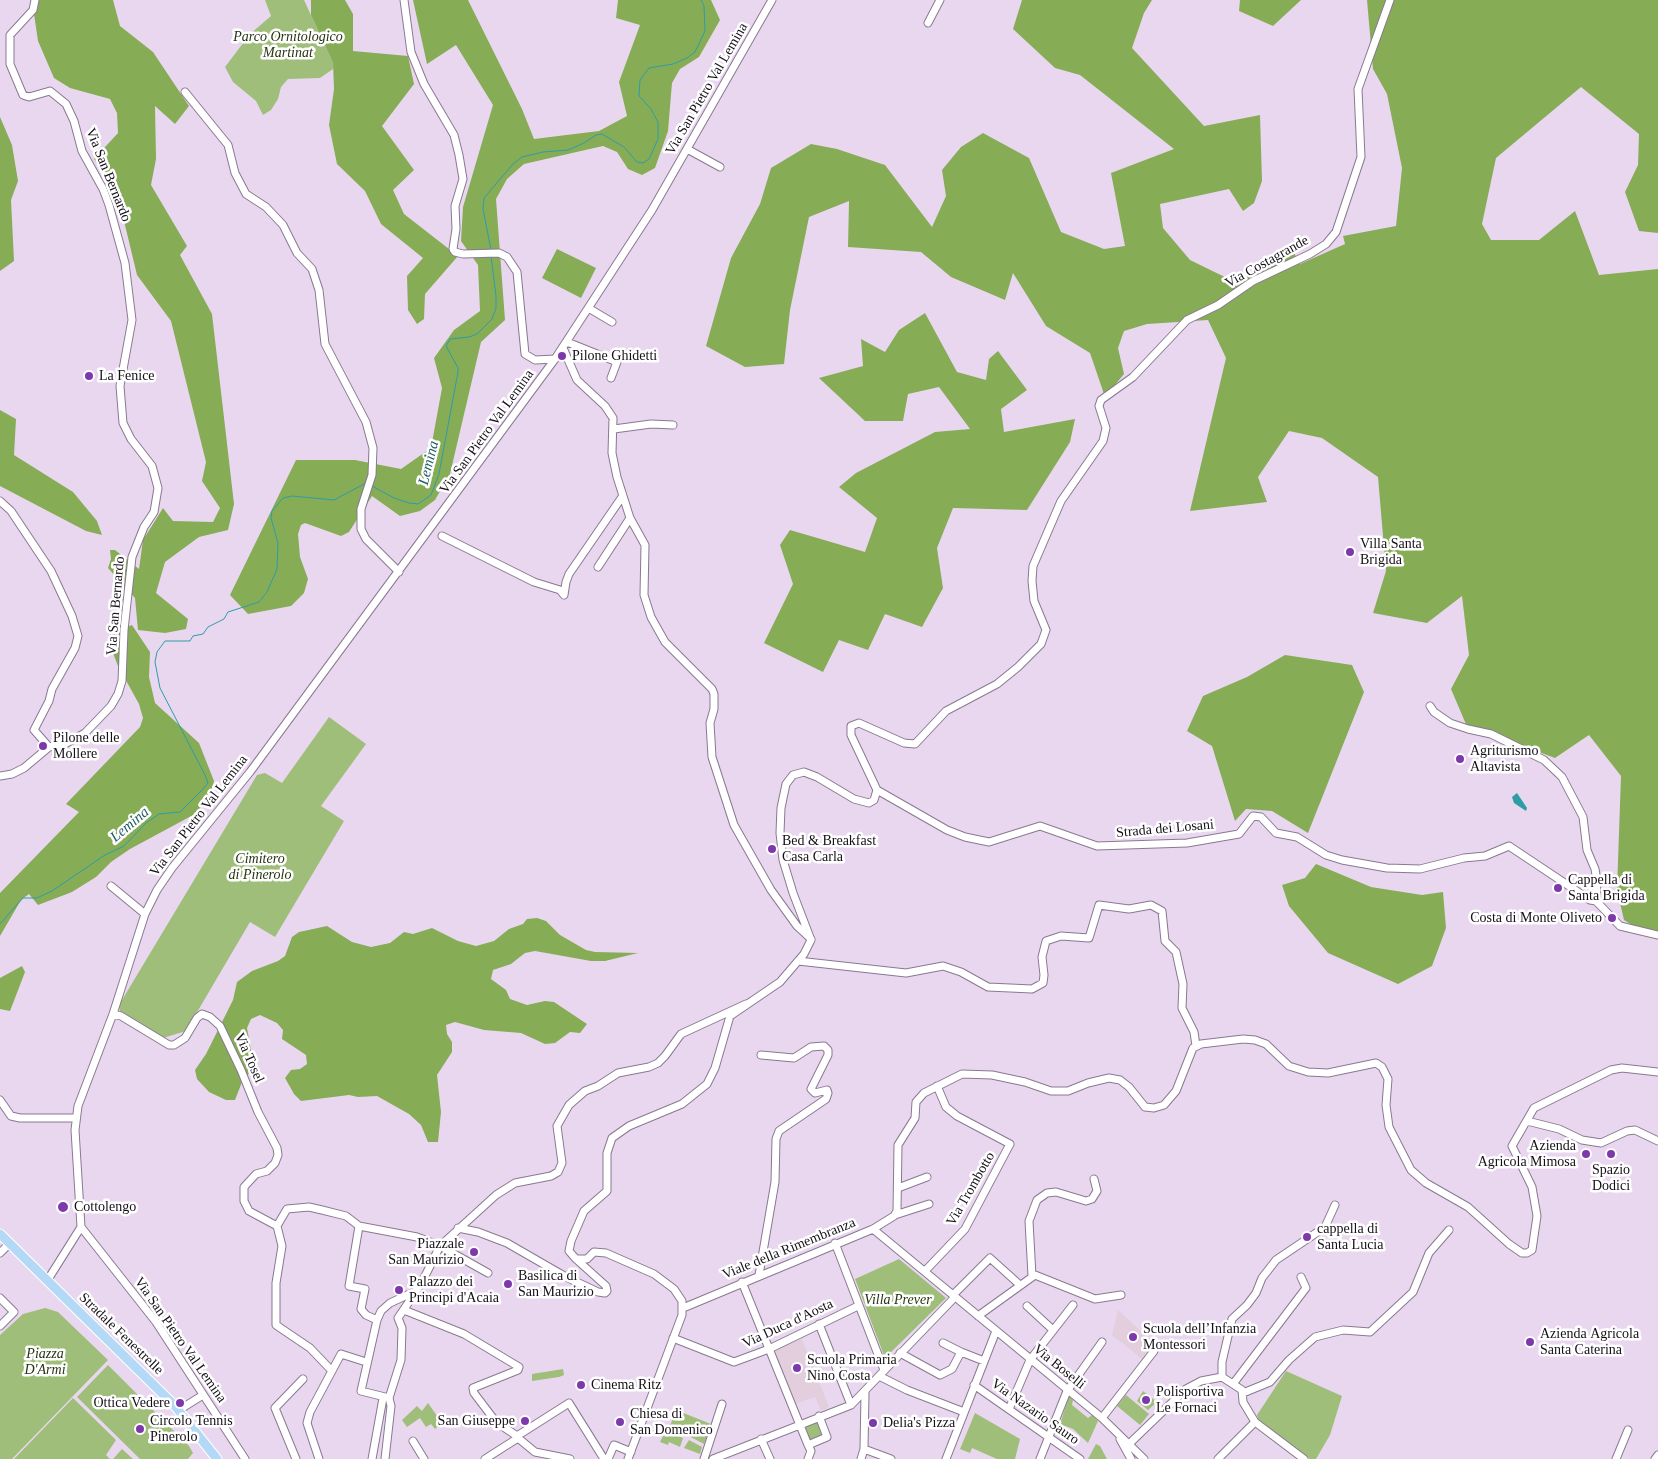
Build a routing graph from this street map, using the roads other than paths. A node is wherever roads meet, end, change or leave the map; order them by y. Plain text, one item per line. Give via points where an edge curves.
1 (35, 0) edge
2 (404, 0) edge
3 (772, 0) edge
4 (940, 0) edge
5 (1390, 0) edge
6 (928, 23) dead end
7 (185, 92) dead end
8 (687, 149) junction
9 (720, 167) dead end
10 (590, 309) junction
11 (612, 322) dead end
12 (565, 345) junction
13 (555, 359) junction
14 (611, 378) dead end
15 (673, 424) dead end
16 (614, 429) junction
17 (622, 497) junction
18 (0, 501) edge
19 (630, 518) junction
20 (442, 536) dead end
21 (598, 567) dead end
22 (399, 572) junction
23 (1430, 706) dead end
24 (49, 747) junction
25 (0, 776) edge
26 (877, 790) junction
27 (111, 886) dead end
28 (1596, 902) junction
29 (145, 914) junction
30 (1658, 935) edge
31 (811, 940) junction
32 (798, 961) junction
33 (746, 1004) junction
34 (113, 1014) junction
35 (1196, 1046) junction
36 (761, 1055) dead end
37 (1658, 1072) edge
38 (937, 1086) junction
39 (0, 1100) edge
40 (76, 1118) junction
41 (1527, 1121) junction
42 (1658, 1141) edge
43 (927, 1177) dead end
44 (1094, 1179) dead end
45 (898, 1188) junction
46 (929, 1204) dead end
47 (1335, 1205) dead end
48 (896, 1215) junction
49 (277, 1226) junction
50 (359, 1226) junction
51 (81, 1227) junction
52 (458, 1228) junction
53 (873, 1229) junction
54 (1449, 1230) dead end
55 (0, 1234) edge
56 (10, 1243) junction
57 (835, 1244) junction
58 (440, 1246) junction
59 (0, 1253) edge
60 (576, 1259) junction
61 (925, 1271) junction
62 (488, 1273) dead end
63 (759, 1275) junction
64 (1032, 1276) junction
65 (1301, 1277) dead end
66 (47, 1281) junction
67 (742, 1282) junction
68 (1020, 1285) junction
69 (417, 1290) junction
70 (1121, 1295) dead end
71 (954, 1296) junction
72 (0, 1298) edge
73 (1073, 1305) dead end
74 (858, 1306) junction
75 (1026, 1306) dead end
76 (683, 1308) junction
77 (404, 1310) junction
78 (978, 1316) junction
79 (377, 1320) junction
80 (820, 1324) junction
81 (0, 1326) edge
82 (1053, 1330) junction
83 (996, 1331) junction
84 (673, 1338) junction
85 (943, 1342) dead end
86 (1102, 1342) dead end
87 (769, 1349) junction
88 (1154, 1351) dead end
89 (961, 1352) junction
90 (900, 1353) junction
91 (1030, 1360) junction
92 (984, 1361) junction
93 (366, 1362) junction
94 (884, 1370) junction
95 (332, 1371) junction
96 (879, 1376) junction
97 (1222, 1377) junction
98 (303, 1379) dead end
99 (1233, 1384) junction
100 (974, 1385) junction
101 (1067, 1391) junction
102 (865, 1393) junction
103 (1243, 1393) junction
104 (203, 1395) junction
105 (386, 1398) junction
106 (722, 1404) dead end
107 (851, 1405) junction
108 (1009, 1409) junction
109 (179, 1410) junction
110 (964, 1412) junction
111 (819, 1416) junction
112 (1102, 1418) junction
113 (1255, 1422) junction
114 (798, 1424) junction
115 (1628, 1430) dead end
116 (1117, 1432) junction
117 (1049, 1436) junction
118 (517, 1437) junction
119 (761, 1439) junction
120 (413, 1440) dead end
121 (1129, 1444) junction
122 (808, 1445) junction
123 (864, 1449) junction
124 (535, 1452) junction
125 (631, 1455) edge
126 (1658, 1455) edge
127 (217, 1459) edge
128 (245, 1459) edge
129 (296, 1459) edge
130 (319, 1459) edge
131 (372, 1459) edge
132 (385, 1459) edge
133 (424, 1459) edge
134 (485, 1459) edge
135 (530, 1459) edge
136 (570, 1459) edge
137 (604, 1459) edge
138 (608, 1459) edge
139 (704, 1459) edge
140 (713, 1459) edge
141 (770, 1459) edge
142 (808, 1459) edge
143 (861, 1459) edge
144 (891, 1459) edge
145 (946, 1459) edge
146 (1040, 1459) edge
147 (1080, 1459) edge
148 (1131, 1459) edge
149 (1144, 1459) edge
150 (1218, 1459) edge
151 (1304, 1459) edge
152 (1616, 1459) edge
153 (1656, 1459) edge

1 - 24 street, Via San Bernardo via 29,15 10,35 10,64 23,95 50,91 66,104 82,151 110,205 125,263 131,311 120,386 124,423 131,439 152,466 158,488 154,512 132,557 122,681 118,694 86,733 65,744
2 - 13 street via 411,52 424,84 454,135 459,155 463,179 454,206 456,229 453,249 463,254 499,253 507,257 517,272 525,354 535,360
3 - 8 street, Via San Pietro Val Lemina
4 - 6 street
5 - 26 street, Via Costagrande via 1358,90 1361,157 1336,232 1326,244 1310,254 1253,281 1218,305 1187,320 1139,371 1101,400 1099,406 1106,428 1103,442 1061,501 1034,566 1032,592 1046,630 1041,644 997,684 946,711 915,744 904,743 859,723 851,726
7 - 22 street via 228,145 235,173 246,194 283,224 297,253 312,269 319,290 325,344 366,422 373,448 372,475 361,509 364,535
8 - 9 street
8 - 10 street, Via San Pietro Val Lemina
10 - 11 street
10 - 12 street, Via San Pietro Val Lemina
12 - 13 street, Via San Pietro Val Lemina
12 - 14 street via 617,362
12 - 16 street via 577,380 611,414
13 - 22 street, Via San Pietro Val Lemina
15 - 16 street
16 - 17 street via 612,452
17 - 19 street
17 - 20 street via 569,574 564,595 560,590 534,582
18 - 24 street via 11,511 51,571 78,636 34,730
19 - 21 street
19 - 31 street via 645,545 644,595 651,617 665,642 714,694 711,752 734,825 771,890
22 - 29 street, Via San Pietro Val Lemina via 231,798 172,868 156,890
23 - 28 street via 1450,723 1492,734 1544,760 1562,777 1583,817 1586,843 1597,881
24 - 25 street via 24,768
26 - 28 street, Strada dei Losani via 947,830 989,842 1040,826 1098,846 1187,843 1238,834 1253,816 1261,817 1276,833 1297,837 1326,855 1387,868 1420,868 1486,856 1509,846
26 - 31 street via 874,800 869,803 844,794 804,772 793,775 786,784 781,808 783,860
27 - 29 street
28 - 30 street, Strada dei Losani via 1620,926
29 - 34 street, Via San Pietro Val Lemina
31 - 32 street
32 - 33 street via 774,987
32 - 35 street via 906,973 943,966 988,987 1032,989 1043,983 1042,957 1046,941 1061,936 1089,938 1098,907 1102,905 1129,909 1151,905 1162,910 1165,941 1176,952 1183,984 1182,1008 1194,1032
33 - 52 street via 681,1034 658,1063 618,1074 585,1091 569,1105 557,1126 562,1163 558,1172 515,1183
33 - 60 street via 730,1016 707,1084 682,1104 629,1126 612,1138 607,1153 607,1191 584,1210 569,1251
34 - 40 street, Via San Pietro Val Lemina via 82,1093
34 - 49 street, Via Tosel via 169,1045 185,1038 202,1014 220,1026 278,1155 267,1171 256,1174 244,1187 244,1201 249,1211
35 - 38 street via 1176,1091 1164,1104 1154,1108 1145,1107 1120,1080 1109,1078 1068,1091 1051,1092 1025,1082 967,1073
35 - 41 street via 1255,1040 1266,1044 1289,1066 1308,1072 1328,1073 1376,1063 1386,1074 1389,1127 1406,1164 1418,1177 1472,1210 1516,1250 1526,1253 1532,1250 1537,1216 1532,1188 1512,1146
36 - 63 street via 794,1058 811,1047 824,1046 828,1055 811,1089 815,1093 827,1090 828,1093 826,1099 779,1131 776,1138 775,1182
37 - 41 street via 1622,1068 1600,1074 1534,1108
38 - 45 street via 916,1102 915,1118 899,1140
38 - 61 street, Via Trombotto via 946,1107 957,1116 1010,1144 966,1226
39 - 40 street via 11,1116
40 - 51 street, Via San Pietro Val Lemina
41 - 42 street via 1559,1129 1582,1140 1601,1143 1634,1130
43 - 45 street
44 - 64 street via 1097,1191 1092,1199 1086,1201 1056,1192 1047,1193 1037,1200 1029,1221
45 - 48 street
46 - 48 street
47 - 97 street via 1325,1227 1276,1260 1262,1278 1256,1293 1232,1319 1222,1362
48 - 53 street
49 - 50 street via 284,1210 309,1207 339,1213
49 - 95 street via 282,1246 276,1283 276,1325 310,1348
50 - 58 street via 417,1237
50 - 79 street via 349,1286 365,1289 361,1309
51 - 66 street
51 - 104 street, Via San Pietro Val Lemina via 150,1315
52 - 58 street
52 - 60 street via 507,1243 566,1277 605,1293 606,1286
53 - 57 street, Viale della Rimembranza
53 - 61 street, Viale della Rimembranza
54 - 103 street via 1429,1253 1412,1292 1370,1332 1343,1330 1315,1337 1270,1382
55 - 56 main road, Stradale Fenestrelle
56 - 59 street
56 - 66 main road, Stradale Fenestrelle
57 - 63 street, Viale della Rimembranza
57 - 74 street
58 - 62 street
58 - 69 street
60 - 76 street via 587,1259 600,1251 646,1270 674,1289
61 - 71 street, Viale della Rimembranza
63 - 67 street, Viale della Rimembranza
64 - 68 street
64 - 70 street via 1041,1276 1095,1299
65 - 99 street via 1306,1288
66 - 109 main road, Stradale Fenestrelle
67 - 76 street, Viale della Rimembranza
67 - 87 street
68 - 71 street via 990,1258
68 - 78 street
69 - 77 street
69 - 79 street via 390,1303
71 - 78 street, Via Boselli
71 - 90 street
72 - 81 street via 14,1312
73 - 82 street
74 - 80 street, Via Duca d'Aosta
74 - 94 street
75 - 82 street
76 - 84 street
77 - 105 street via 398,1318 402,1328 401,1360
77 - 118 street via 464,1334 519,1367 473,1388 496,1422
78 - 83 street, Via Boselli
79 - 93 street
80 - 87 street, Via Duca d'Aosta
80 - 107 street
82 - 91 street
83 - 91 street, Via Boselli
83 - 92 street
84 - 87 street, Via Duca d'Aosta via 731,1362
84 - 125 street
85 - 89 street
86 - 101 street
87 - 114 street
88 - 112 street
89 - 90 street via 952,1369 940,1375
89 - 92 street
90 - 94 street
91 - 101 street, Via Boselli
91 - 108 street
92 - 100 street
93 - 95 street via 341,1354
93 - 105 street via 362,1391
94 - 96 street
95 - 130 street via 307,1423
96 - 102 street
96 - 110 street
97 - 99 street
97 - 121 street via 1201,1381 1186,1389
98 - 129 street via 275,1408
99 - 103 street
100 - 108 street, Via Nazario Sauro
100 - 110 street
101 - 112 street, Via Boselli
101 - 117 street
102 - 107 street
102 - 123 street
103 - 113 street via 1243,1402
104 - 109 street
104 - 128 street, Via San Pietro Val Lemina
105 - 131 street
105 - 132 street via 391,1406
106 - 139 street
107 - 111 street
108 - 117 street, Via Nazario Sauro
109 - 127 main road, Stradale Fenestrelle
110 - 145 street
111 - 114 street
111 - 122 street via 827,1437
112 - 116 street, Via Boselli
113 - 150 street
113 - 151 street
114 - 119 street
114 - 122 street
115 - 152 street
116 - 121 street, Via Boselli
116 - 148 street
117 - 146 street
117 - 147 street, Via Nazario Sauro
118 - 124 street
118 - 134 street
118 - 137 street via 569,1403
119 - 140 street
119 - 141 street
120 - 133 street
121 - 149 street, Via Boselli
122 - 142 street via 811,1452
123 - 143 street
123 - 144 street
124 - 135 street
124 - 136 street
125 - 138 street via 614,1445
126 - 153 street

